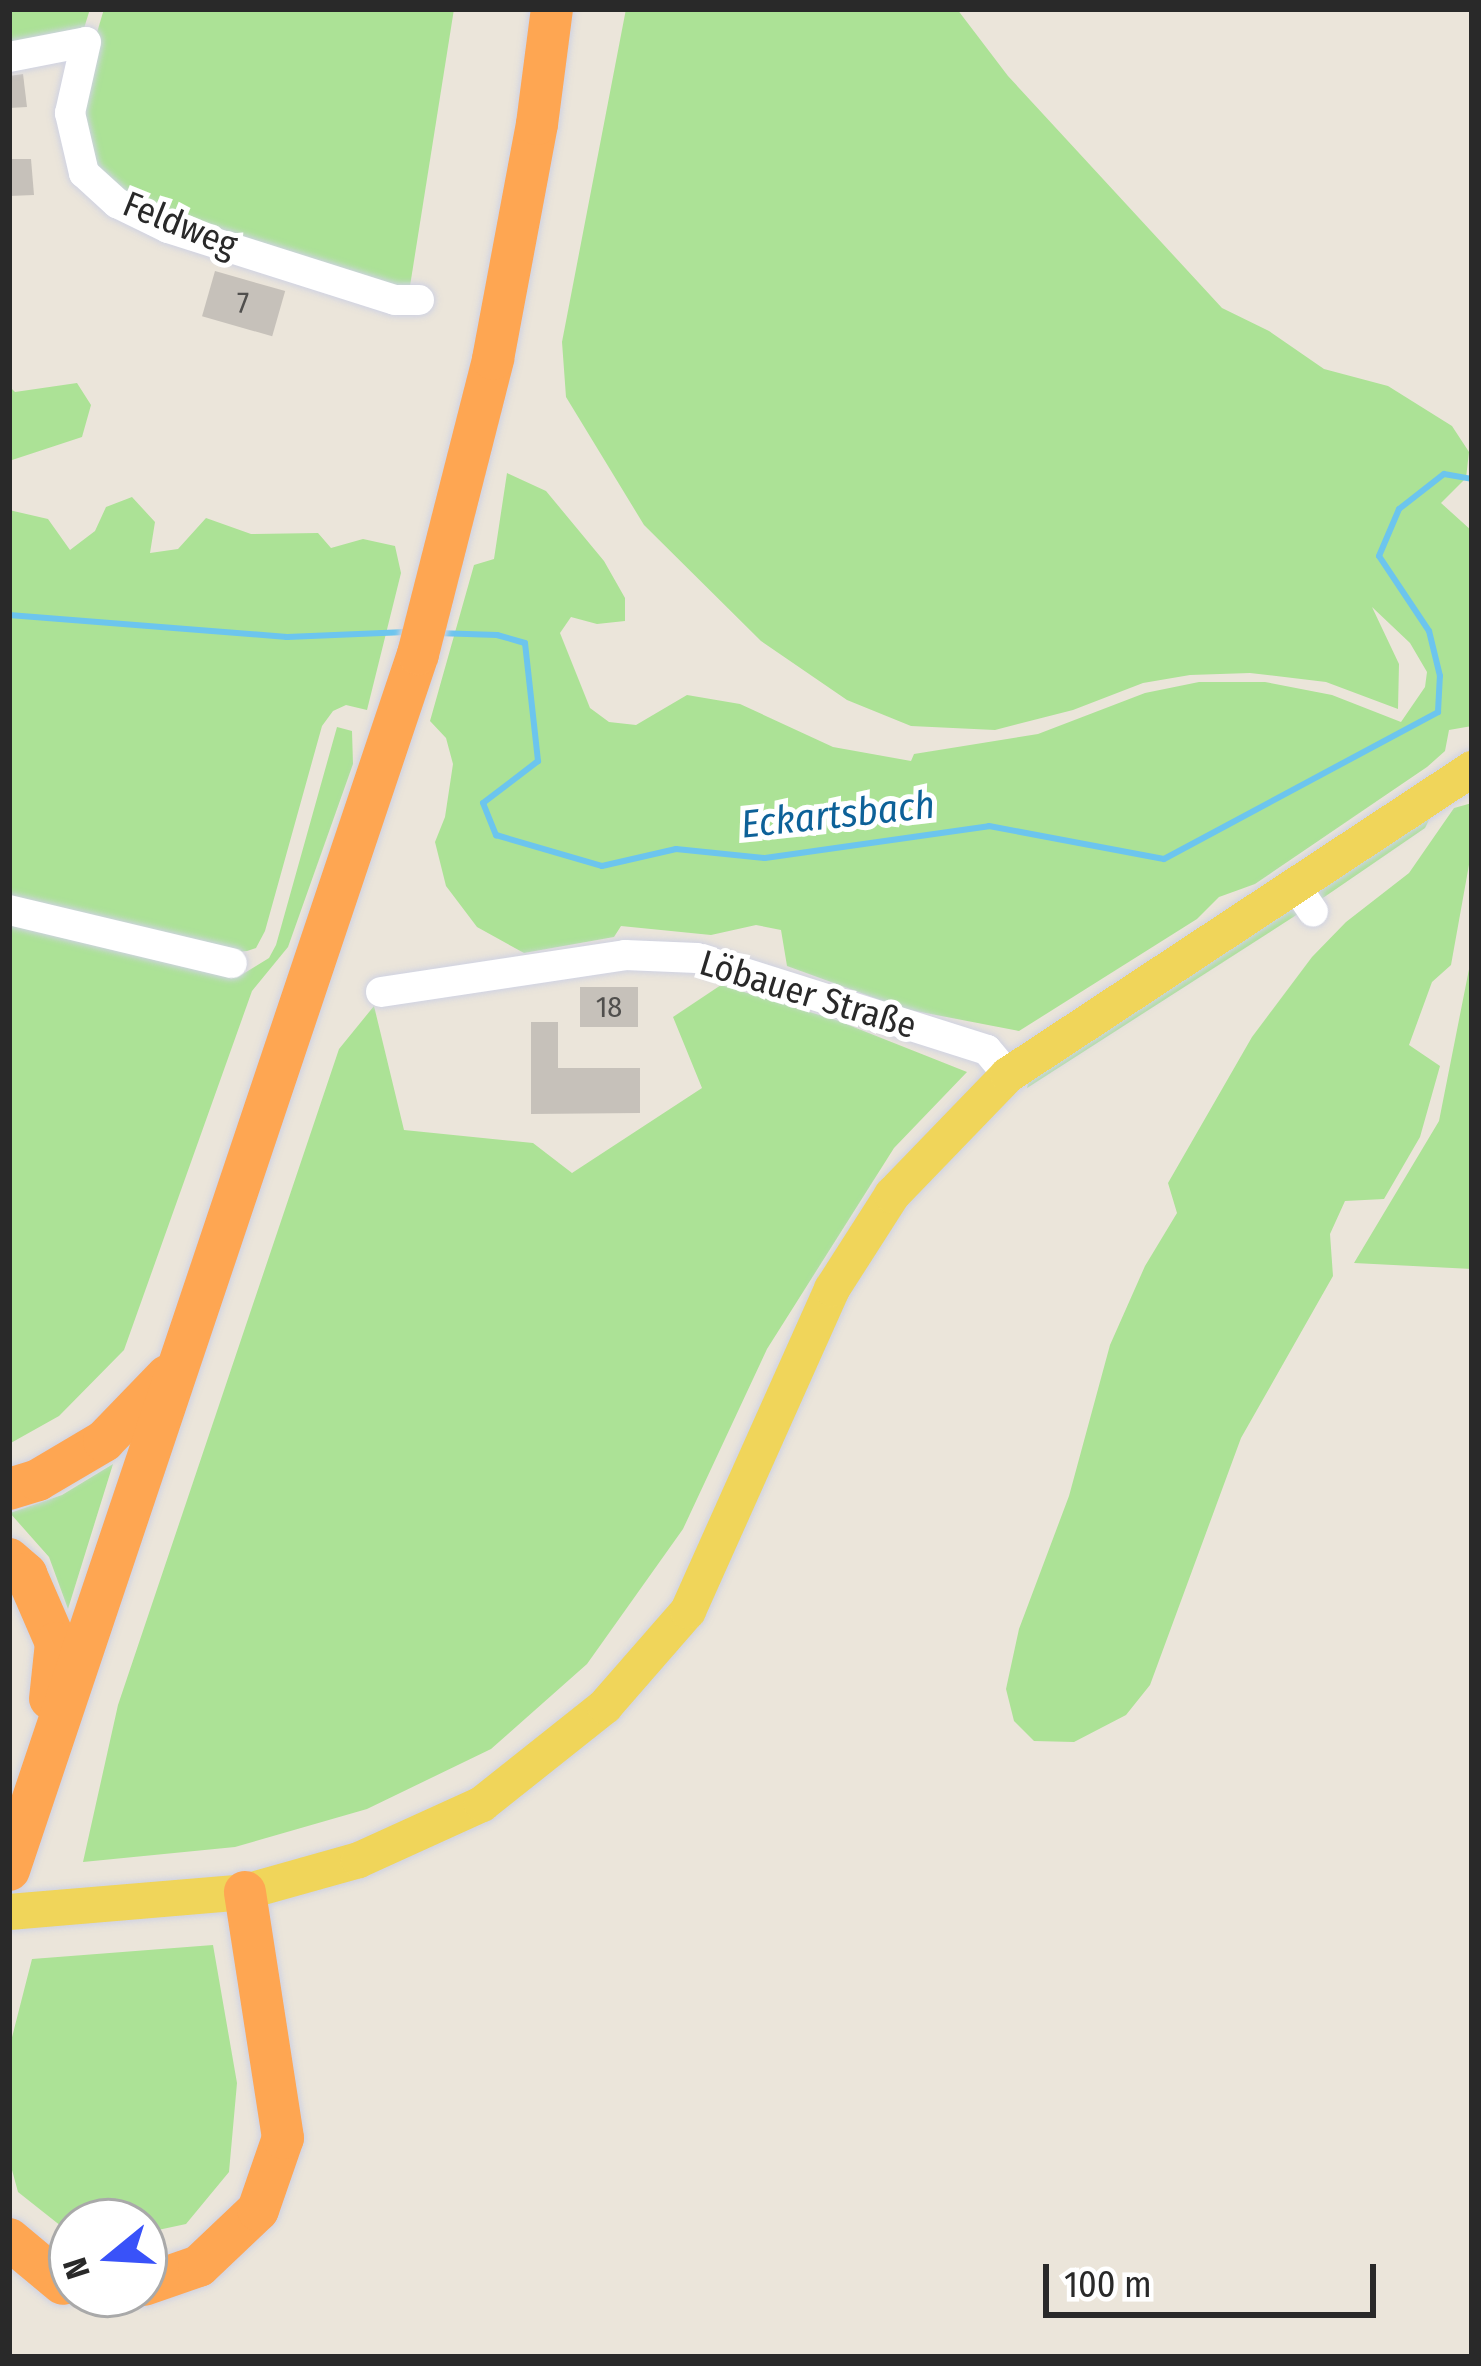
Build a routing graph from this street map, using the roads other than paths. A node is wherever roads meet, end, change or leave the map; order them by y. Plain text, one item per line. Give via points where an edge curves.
1 (552, 9) edge
2 (9, 57) edge
3 (419, 300) dead end
4 (1472, 769) edge
5 (9, 910) edge
6 (232, 963) dead end
7 (381, 992) dead end
8 (1017, 1069) junction
9 (176, 1367) junction
10 (9, 1489) edge
11 (9, 1558) edge
12 (41, 1779) junction
13 (9, 1870) edge
14 (245, 1892) junction
15 (9, 1912) edge
16 (9, 2240) edge
17 (48, 2269) edge
18 (168, 2277) edge
19 (9, 2284) edge
20 (48, 2284) edge

1 - 9 highway via 516,242 449,546
2 - 3 street, Feldweg via 86,42 70,113 84,173 117,203 168,228 395,300
4 - 8 main road via 1304,898
5 - 6 street
7 - 8 street, Löbauer Straße via 626,955 698,958 987,1050
8 - 14 main road via 892,1195 832,1289 688,1611 605,1706 482,1804 359,1860
9 - 10 highway via 104,1441
9 - 12 highway
11 - 12 highway via 26,1574 56,1643
12 - 13 highway
14 - 15 main road
14 - 18 highway via 283,2138 258,2210 200,2266
16 - 17 highway
19 - 20 highway

